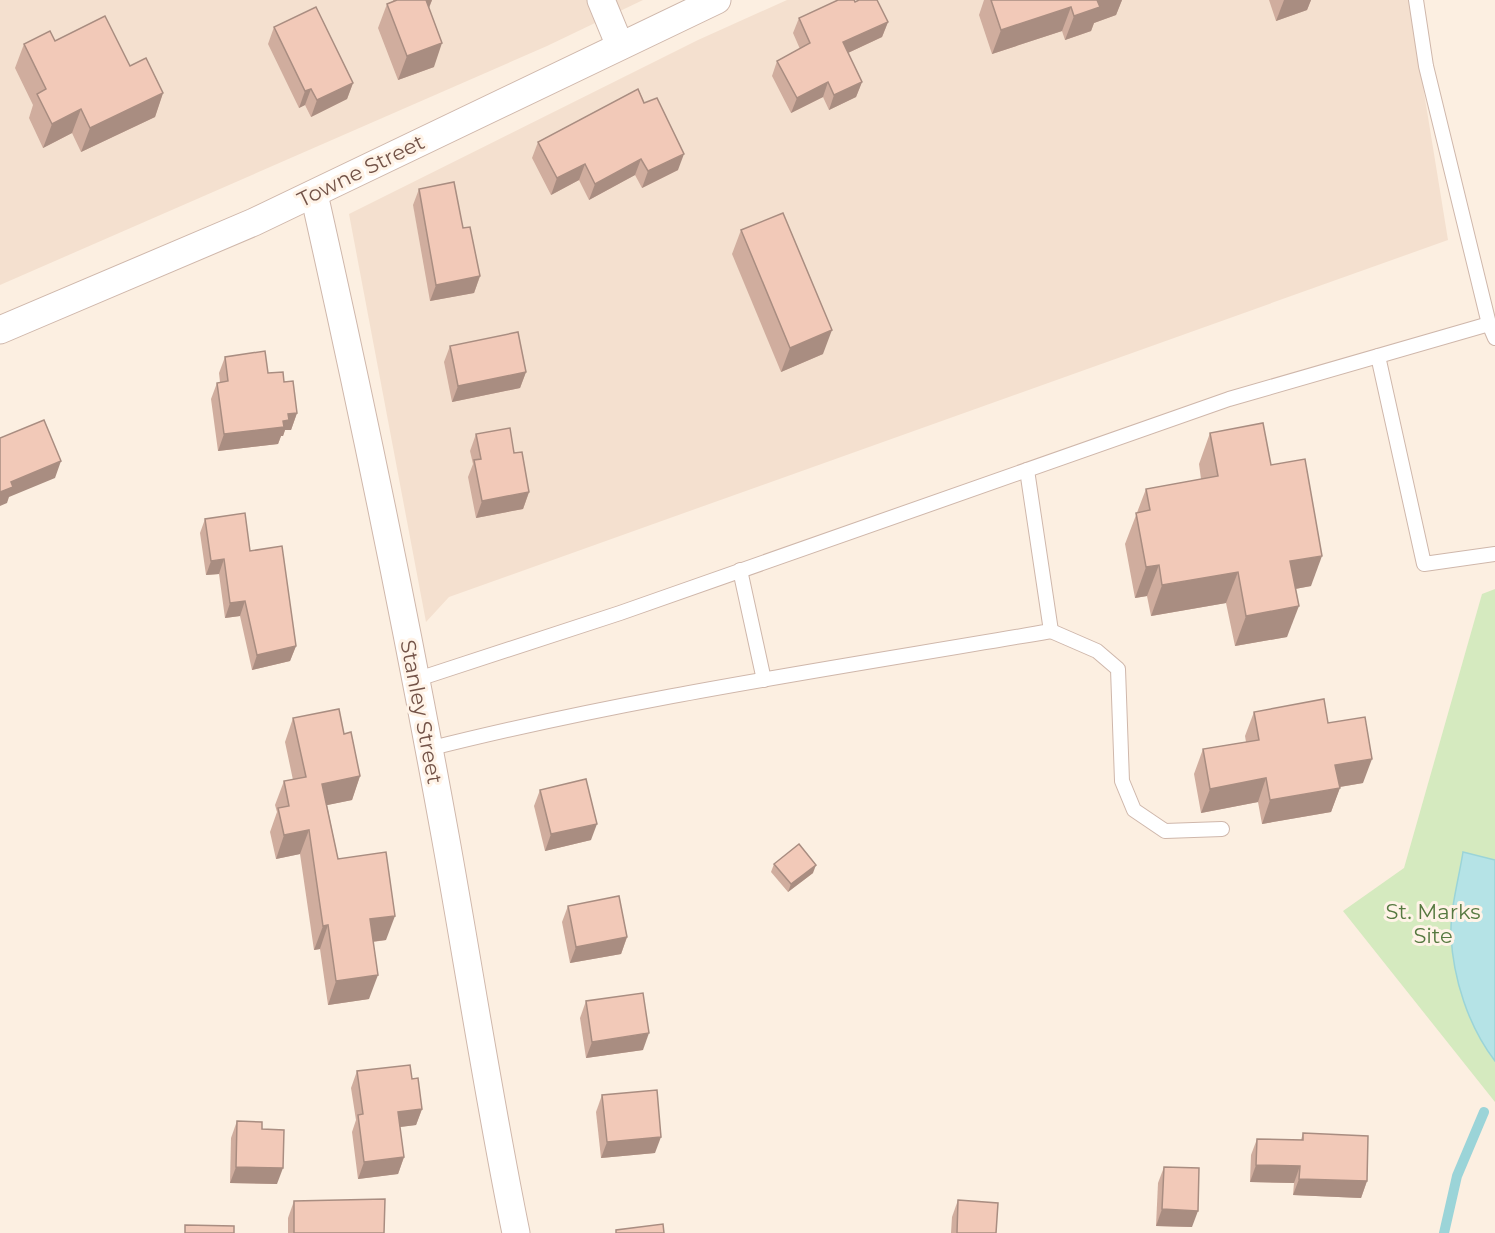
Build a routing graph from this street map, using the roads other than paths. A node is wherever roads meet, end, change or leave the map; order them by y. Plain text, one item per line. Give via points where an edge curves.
1 (601, 0) edge
2 (717, 0) edge
3 (1416, 0) edge
4 (620, 46) junction
5 (314, 194) junction
6 (1489, 324) junction
7 (0, 330) edge
8 (1495, 338) edge
9 (1378, 356) junction
10 (1027, 470) junction
11 (1495, 555) edge
12 (740, 570) junction
13 (1051, 631) junction
14 (416, 680) junction
15 (764, 680) junction
16 (428, 749) junction
17 (1222, 829) dead end
18 (516, 1233) edge

1 - 4 street
2 - 4 street, Towne Street
3 - 6 lane via 1426,66
4 - 5 street, Towne Street
5 - 7 street, Towne Street
5 - 14 street, Stanley Street via 363,412
6 - 8 lane
6 - 9 lane
9 - 10 lane via 1229,399
9 - 11 lane via 1424,564
10 - 12 lane
10 - 13 lane
12 - 14 lane
12 - 15 lane
13 - 15 lane
13 - 17 lane via 1097,651 1118,669 1122,781 1134,810 1165,831
14 - 16 street, Stanley Street
15 - 16 lane via 527,724
16 - 18 street, Stanley Street

